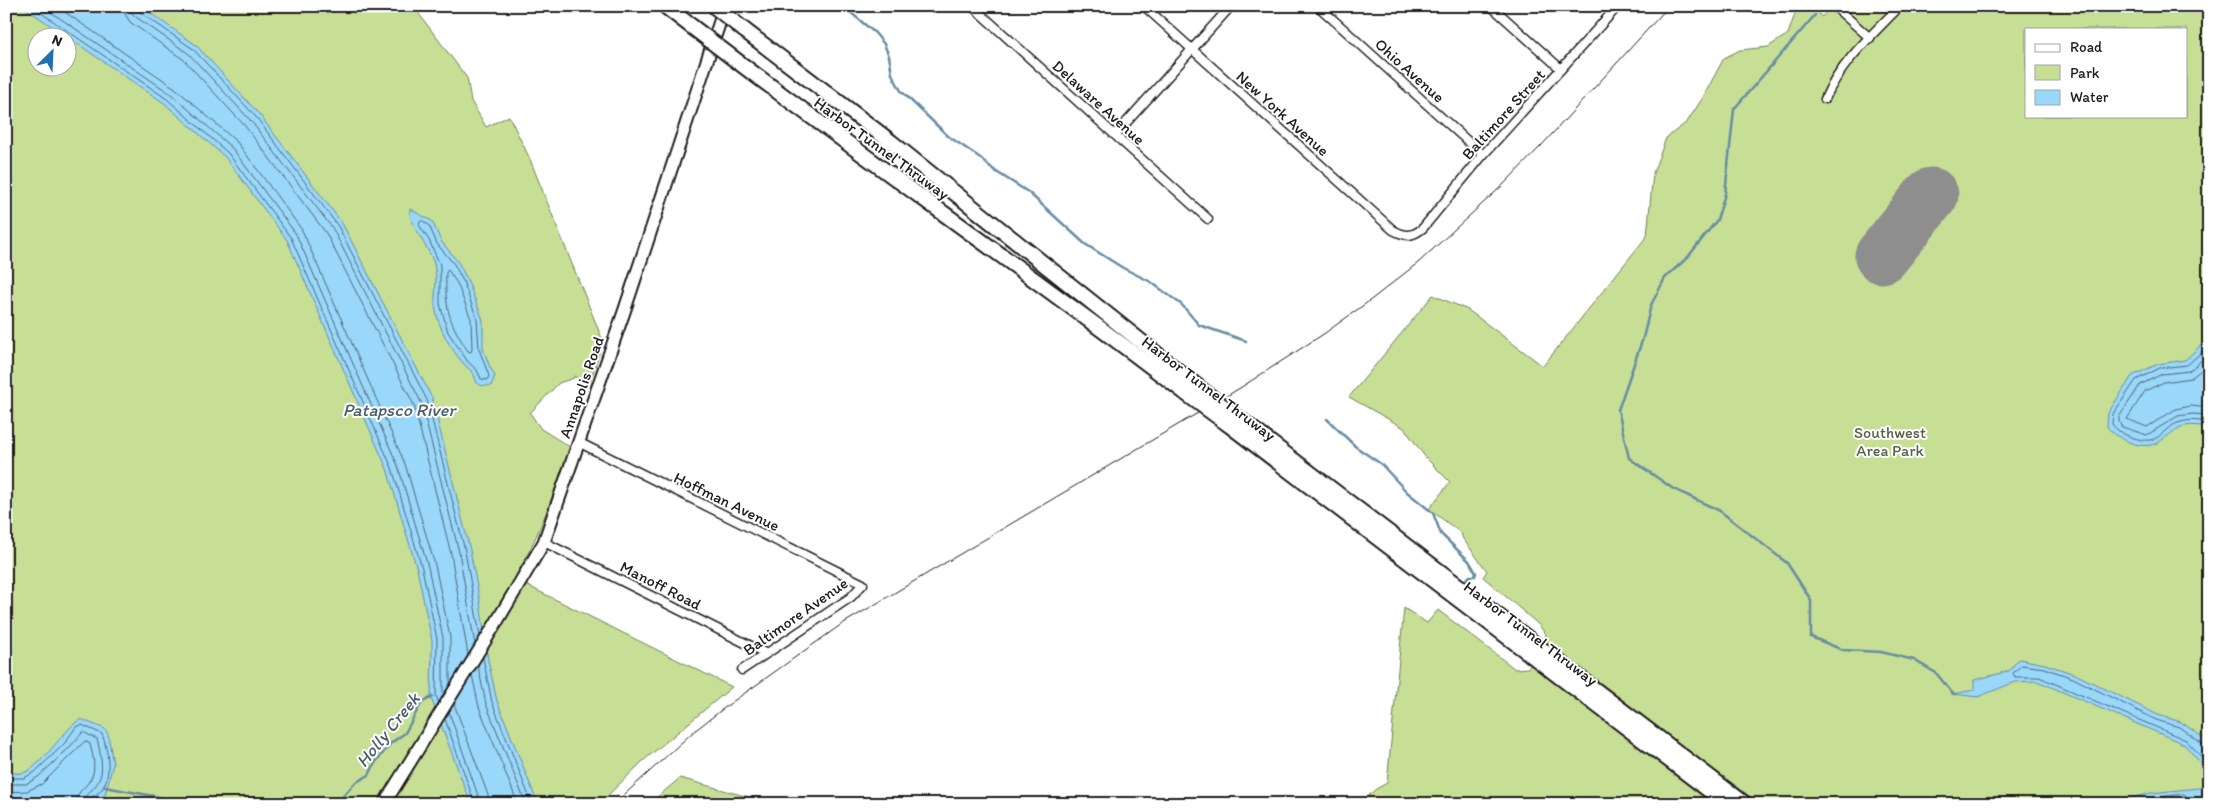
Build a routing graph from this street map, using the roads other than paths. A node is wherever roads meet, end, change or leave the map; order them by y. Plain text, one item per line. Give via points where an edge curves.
1 (665, 6) edge
2 (714, 6) edge
3 (725, 6) edge
4 (972, 6) edge
5 (1144, 6) edge
6 (1231, 6) edge
7 (1318, 6) edge
8 (1491, 6) edge
9 (1618, 6) edge
10 (1834, 6) edge
11 (1900, 6) edge
12 (1870, 38) junction
13 (1192, 50) junction
14 (1561, 69) junction
15 (1825, 99) dead end
16 (1115, 135) junction
17 (1483, 155) junction
18 (1208, 219) dead end
19 (1407, 236) joint
20 (1193, 390) junction
21 (580, 443) junction
22 (544, 542) junction
23 (1401, 549) junction
24 (863, 584) joint
25 (765, 652) junction
26 (742, 670) dead end
27 (384, 804) edge
28 (1727, 804) edge
29 (1746, 804) edge

1 - 20 highway, Harbor Tunnel Thruway, bridge via 859,154
2 - 20 highway, Harbor Tunnel Thruway, bridge via 891,142
3 - 21 main road, Annapolis Road
4 - 16 street, Delaware Avenue
5 - 13 street, New York Avenue
6 - 13 street
7 - 17 street, Ohio Avenue
8 - 14 street
9 - 14 street, Baltimore Street
10 - 12 street
11 - 12 street
12 - 15 street via 1834,79
13 - 16 street
13 - 19 street, New York Avenue via 1393,230
14 - 17 street, Baltimore Street
16 - 18 street, Delaware Avenue
17 - 19 street, Baltimore Street via 1423,228
20 - 23 highway, Harbor Tunnel Thruway, bridge
21 - 22 main road, Annapolis Road
21 - 24 street, Hoffman Avenue
22 - 25 street, Manoff Road
22 - 27 main road, Annapolis Road
23 - 28 highway, Harbor Tunnel Thruway
23 - 29 highway, Harbor Tunnel Thruway
24 - 25 street, Baltimore Avenue via 851,596
25 - 26 street, Baltimore Avenue

